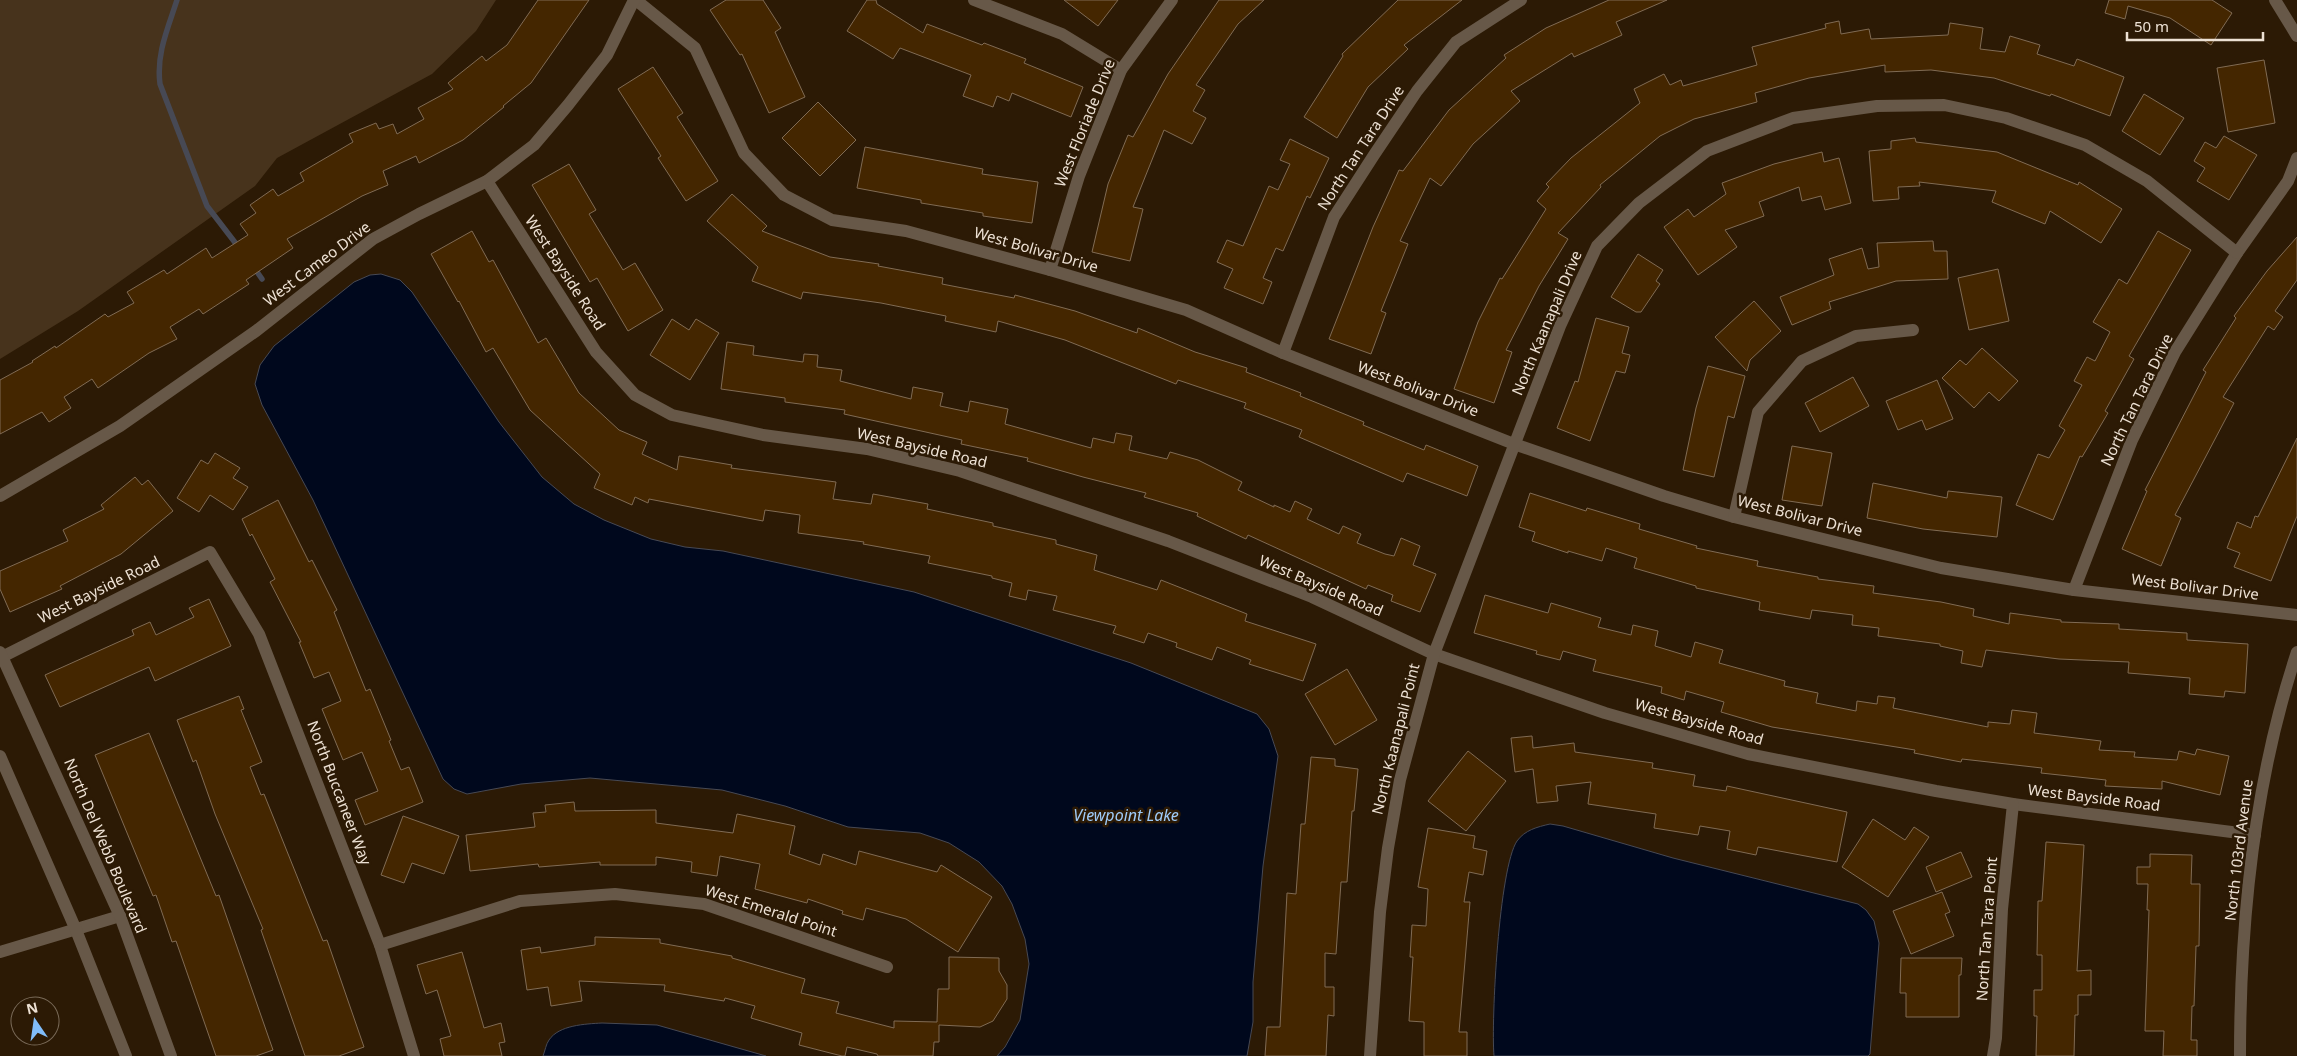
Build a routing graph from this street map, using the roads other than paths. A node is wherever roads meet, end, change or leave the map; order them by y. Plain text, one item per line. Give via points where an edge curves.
1 (635, 0) edge
2 (974, 0) edge
3 (1172, 0) edge
4 (1521, 0) edge
5 (2275, 0) edge
6 (2297, 36) edge
7 (1121, 70) junction
8 (2297, 158) edge
9 (487, 181) junction
10 (2237, 253) junction
11 (1050, 270) junction
12 (1913, 330) dead end
13 (1283, 353) junction
14 (1514, 444) junction
15 (0, 496) edge
16 (1734, 517) junction
17 (210, 552) joint
18 (2074, 590) junction
19 (2297, 615) edge
20 (2297, 652) edge
21 (1, 654) edge
22 (1434, 654) junction
23 (0, 756) edge
24 (2013, 804) junction
25 (2255, 835) junction
26 (120, 916) junction
27 (76, 930) junction
28 (380, 946) junction
29 (0, 952) edge
30 (887, 967) dead end
31 (126, 1056) edge
32 (172, 1056) edge
33 (414, 1056) edge
34 (1370, 1056) edge
35 (1993, 1056) edge
36 (2240, 1056) edge

1 - 9 street, West Cameo Drive via 607,55 568,105 534,144
1 - 11 street, West Bolivar Drive via 695,48 744,154 784,195 832,220 906,231
2 - 7 street via 1062,34
3 - 7 street, West Floriade Drive
4 - 13 street, North Tan Tara Drive via 1456,42 1374,155 1334,217
5 - 6 street
7 - 11 street, West Floriade Drive via 1079,176
8 - 10 street, North Tan Tara Drive via 2288,181
9 - 15 street, West Cameo Drive via 373,239 256,331 128,420
9 - 22 street, West Bayside Road via 596,352 635,395 672,415 763,435 867,449 960,471 1168,541 1312,597
10 - 14 street, North Kaanapali Drive via 2147,181 2085,145 2006,118 1944,105 1877,106 1794,118 1707,151 1638,203 1598,246 1560,326
10 - 18 street, North Tan Tara Drive via 2175,352 2136,432
11 - 13 street, West Bolivar Drive via 1186,310
12 - 16 street via 1856,336 1802,361 1758,412
13 - 14 street, West Bolivar Drive
14 - 16 street, West Bolivar Drive
14 - 22 street, North Kaanapali Point
16 - 18 street, West Bolivar Drive via 1941,568
17 - 21 street, West Bayside Road
17 - 28 street, North Buccaneer Way via 260,634
18 - 19 street, West Bolivar Drive
20 - 25 street, North 103rd Avenue via 2280,704
21 - 26 street, North Del Webb Boulevard
22 - 24 street, West Bayside Road via 1604,712 1748,754
22 - 34 street, North Kaanapali Point via 1400,780 1388,848
23 - 27 street
24 - 25 street, West Bayside Road
24 - 35 street, North Tan Tara Point via 2002,909
25 - 36 street, North 103rd Avenue via 2244,938
26 - 27 street
26 - 32 street, North Del Webb Boulevard
27 - 29 street
27 - 31 street
28 - 30 street, West Emerald Point via 520,901 615,894 704,904
28 - 33 street, North Buccaneer Way

